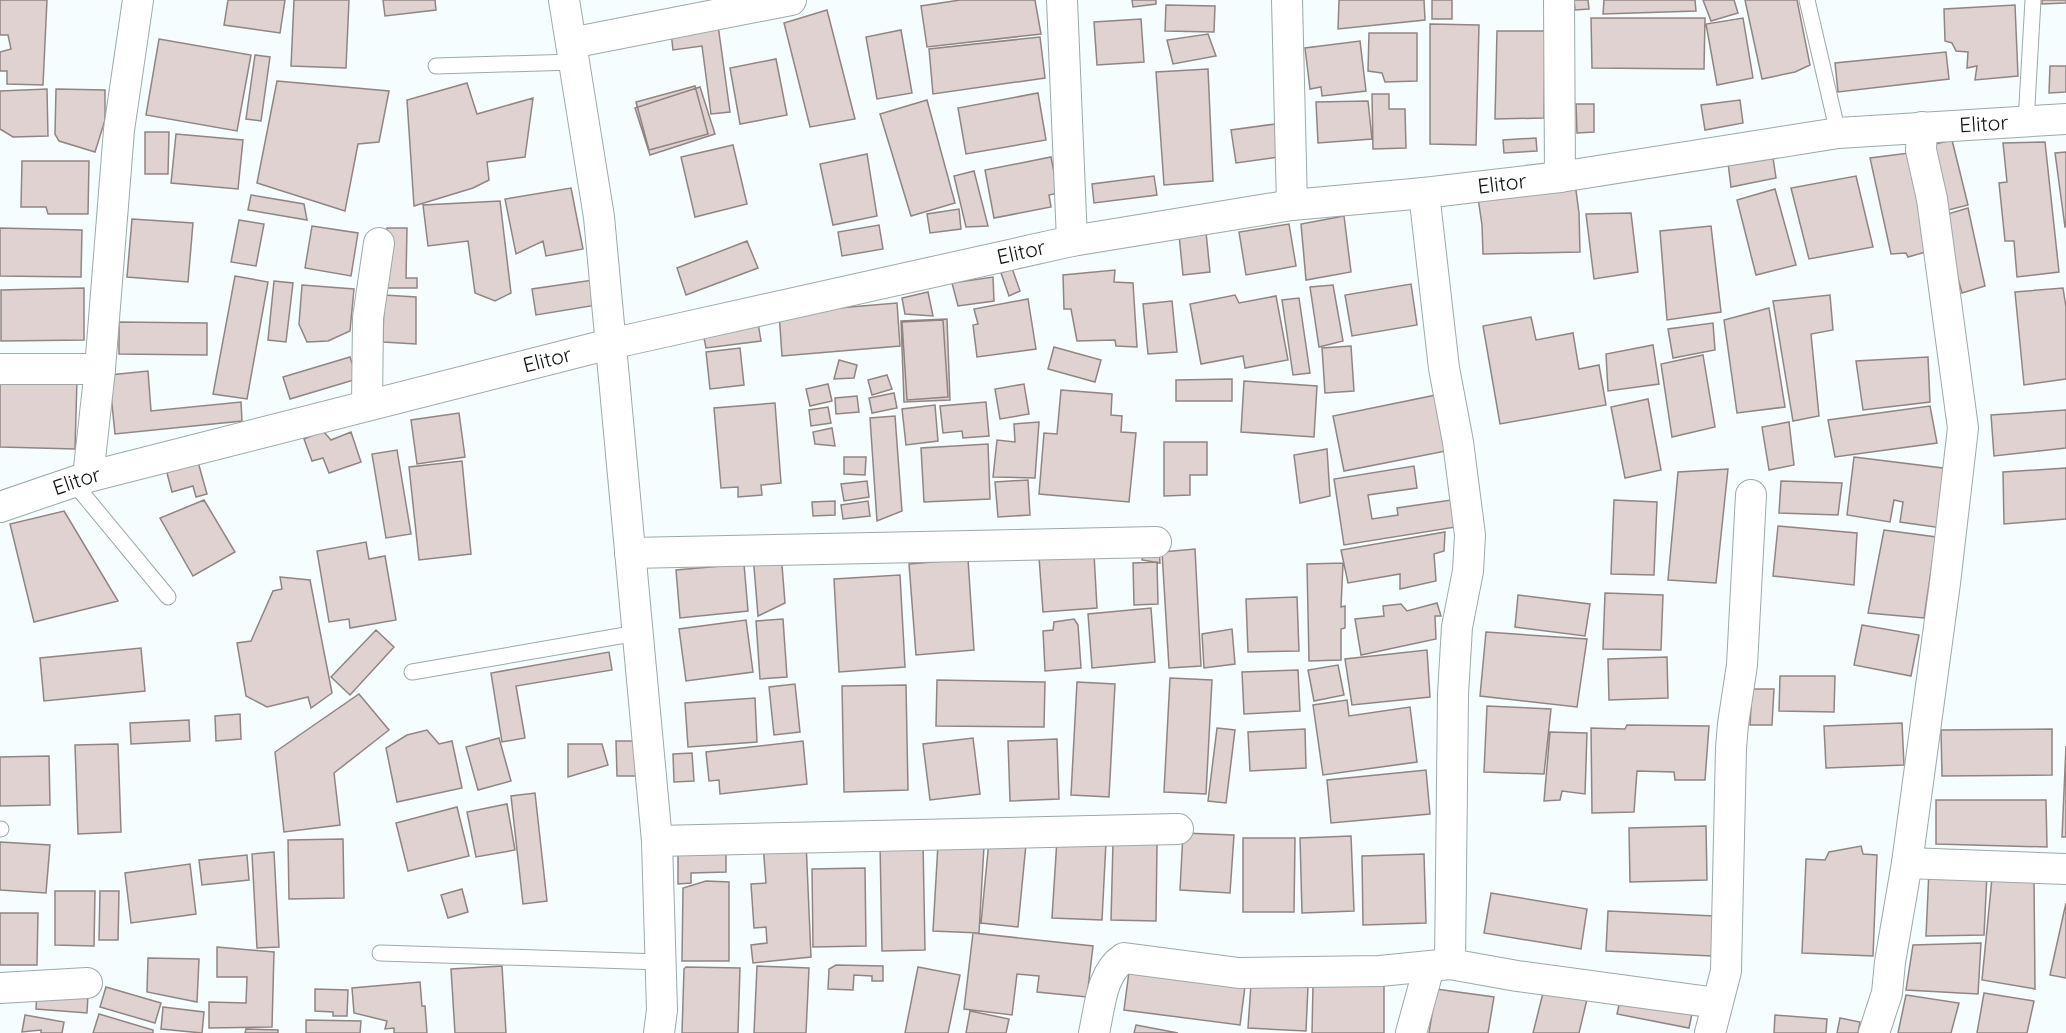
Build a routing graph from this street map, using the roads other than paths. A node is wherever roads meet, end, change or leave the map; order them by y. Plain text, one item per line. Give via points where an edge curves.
1 (138, 0) edge
2 (564, 0) edge
3 (791, 0) edge
4 (1062, 0) edge
5 (1287, 0) edge
6 (1559, 0) edge
7 (1807, 0) edge
8 (2033, 0) edge
9 (573, 53) junction
10 (436, 66) dead end
11 (2066, 119) edge
12 (2026, 122) junction
13 (1922, 127) junction
14 (1838, 133) junction
15 (1560, 177) junction
16 (1424, 193) junction
17 (1292, 205) junction
18 (1072, 241) junction
19 (379, 243) dead end
20 (610, 344) junction
21 (0, 369) edge
22 (100, 369) junction
23 (366, 405) junction
24 (81, 479) junction
25 (1751, 495) dead end
26 (0, 507) edge
27 (1156, 542) dead end
28 (630, 553) junction
29 (168, 597) dead end
30 (637, 633) junction
31 (412, 672) dead end
32 (1178, 829) dead end
33 (657, 842) junction
34 (1907, 863) junction
35 (2066, 869) edge
36 (380, 953) dead end
37 (660, 962) junction
38 (1439, 965) junction
39 (87, 983) dead end
40 (0, 988) edge
41 (1717, 1002) junction
42 (659, 1033) edge
43 (1094, 1033) edge
44 (1411, 1033) edge
45 (1710, 1033) edge
46 (1874, 1033) edge

1 - 22 street via 119,130
2 - 9 street
3 - 9 street
4 - 18 street
5 - 17 street
6 - 15 street
7 - 14 lane
8 - 12 lane
9 - 10 lane
9 - 20 street via 599,217
11 - 12 street, Elitor
12 - 13 street, Elitor
13 - 14 street, Elitor
13 - 34 street via 1921,150 1932,199 1963,428
14 - 15 street, Elitor
15 - 16 street, Elitor
16 - 17 street, Elitor
16 - 38 street via 1444,368 1470,535 1468,571 1457,627
17 - 18 street, Elitor
18 - 20 street, Elitor
19 - 23 street via 368,318
20 - 23 street, Elitor
20 - 28 street
21 - 22 street
22 - 24 street
23 - 24 street, Elitor
24 - 26 street, Elitor
24 - 29 lane
25 - 41 street via 1742,665 1731,748 1726,970
27 - 28 street
28 - 30 street
30 - 31 lane
30 - 33 street
32 - 33 street
33 - 37 street
34 - 35 street
34 - 46 street via 1887,993
36 - 37 lane
37 - 42 street
38 - 41 street
38 - 43 street via 1380,971 1239,973 1124,958 1114,964 1107,978
38 - 44 street
39 - 40 street
41 - 45 street

